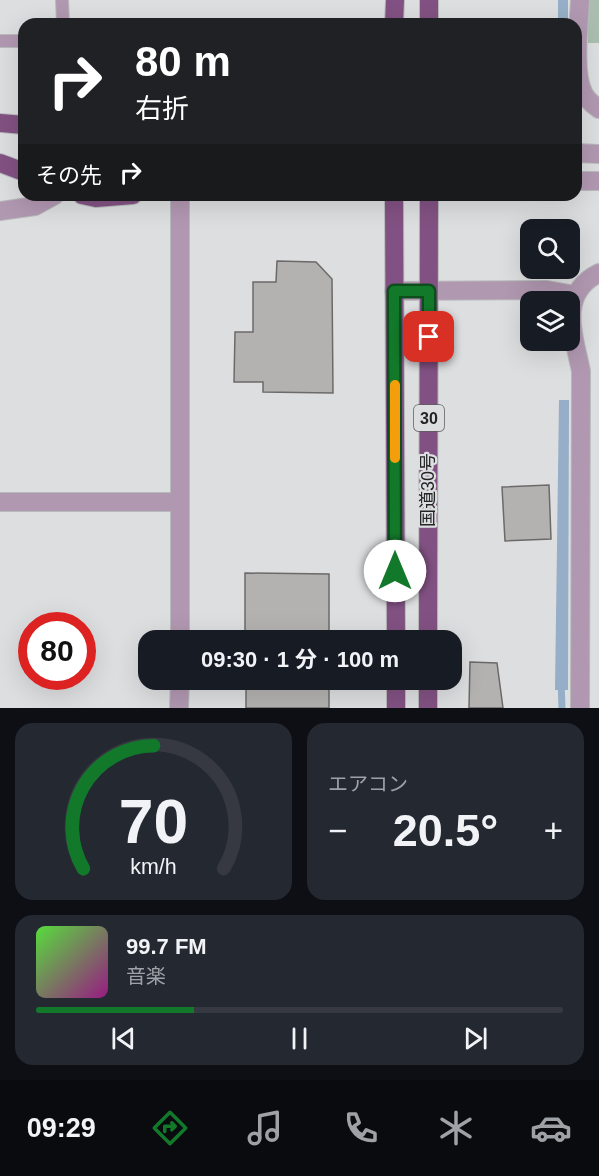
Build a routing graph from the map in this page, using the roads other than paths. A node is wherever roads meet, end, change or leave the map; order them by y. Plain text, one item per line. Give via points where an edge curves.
1 (62, 0) edge
2 (394, 0) edge
3 (429, 0) edge
4 (580, 0) edge
5 (63, 18) edge
6 (394, 18) edge
7 (429, 18) edge
8 (580, 18) edge
9 (0, 41) edge
10 (18, 41) edge
11 (582, 91) edge
12 (599, 109) edge
13 (0, 123) edge
14 (18, 124) edge
15 (582, 153) edge
16 (599, 154) edge
17 (0, 163) edge
18 (18, 170) edge
19 (582, 181) edge
20 (599, 181) edge
21 (44, 201) edge
22 (180, 201) edge
23 (394, 201) edge
24 (429, 201) edge
25 (0, 211) edge
26 (599, 273) edge
27 (394, 291) junction
28 (429, 291) junction
29 (553, 291) edge
30 (578, 291) edge
31 (576, 351) edge
32 (0, 502) edge
33 (180, 502) junction
34 (180, 630) edge
35 (396, 630) edge
36 (428, 630) edge
37 (180, 690) edge
38 (396, 690) edge
39 (428, 690) edge
40 (179, 708) edge
41 (396, 708) edge
42 (428, 708) edge
43 (580, 708) edge

1 - 5 lane
2 - 6 highway
3 - 7 highway
4 - 8 street
9 - 10 lane
11 - 12 street
13 - 14 highway
15 - 16 street
17 - 18 highway
19 - 20 street
21 - 25 street
22 - 33 street
23 - 27 highway, 国道30号 / 30
24 - 28 highway, 国道30号 / 30
26 - 30 street
27 - 28 street
27 - 35 highway, 国道30号 / 30
28 - 29 street
28 - 36 highway, 国道30号 / 30
31 - 43 street via 581,371
32 - 33 street
33 - 34 street
37 - 40 street
38 - 41 highway
39 - 42 highway

